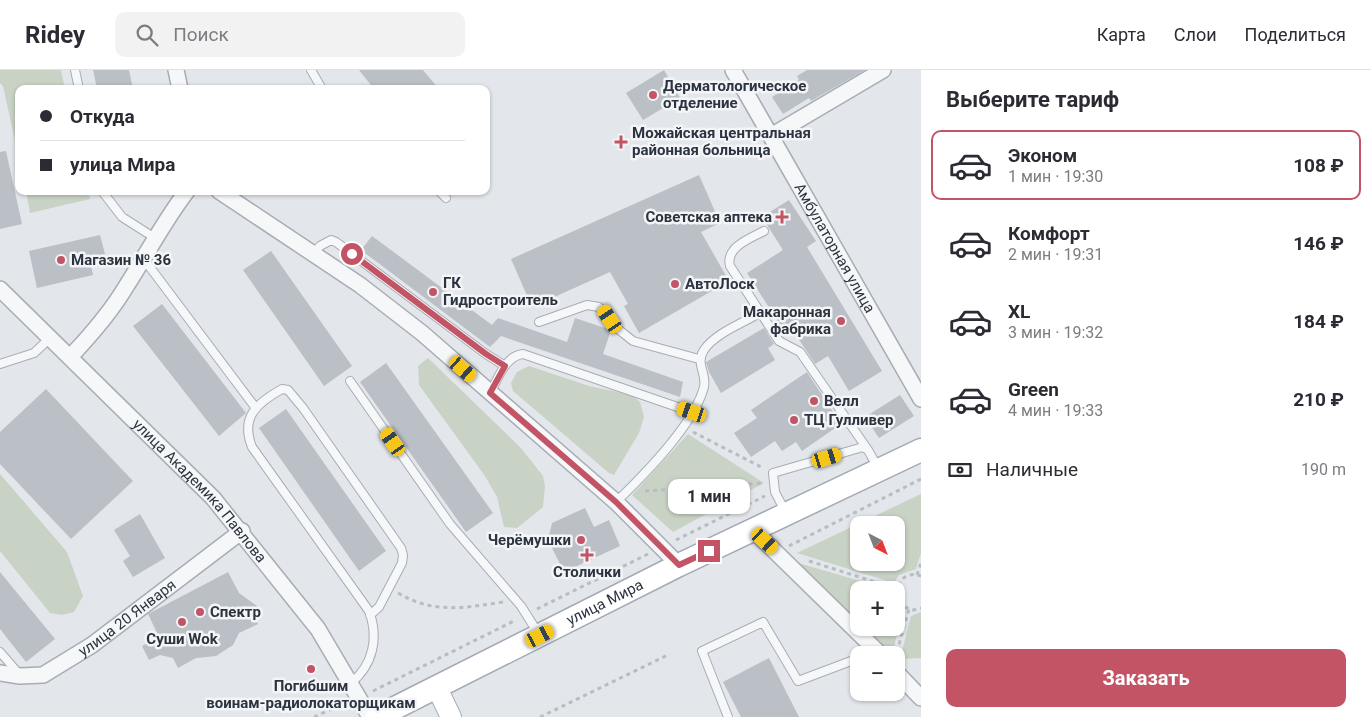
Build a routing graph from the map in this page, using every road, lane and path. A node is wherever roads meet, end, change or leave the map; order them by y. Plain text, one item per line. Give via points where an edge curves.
1 (75, 70) edge
2 (176, 70) edge
3 (311, 70) edge
4 (734, 70) edge
5 (883, 70) edge
6 (78, 85) edge
7 (179, 85) edge
8 (320, 85) edge
9 (771, 136) junction
10 (105, 195) edge
11 (184, 195) edge
12 (225, 195) edge
13 (443, 195) edge
14 (446, 198) dead end
15 (764, 231) dead end
16 (155, 238) junction
17 (313, 254) junction
18 (143, 258) junction
19 (0, 289) edge
20 (761, 312) junction
21 (539, 322) dead end
22 (50, 338) junction
23 (70, 357) junction
24 (699, 359) junction
25 (0, 364) edge
26 (505, 366) junction
27 (350, 381) dead end
28 (490, 393) junction
29 (921, 399) edge
30 (255, 407) junction
31 (692, 412) junction
32 (684, 427) junction
33 (868, 450) junction
34 (921, 450) edge
35 (879, 469) junction
36 (772, 473) junction
37 (921, 479) edge
38 (774, 482) junction
39 (775, 492) junction
40 (621, 497) junction
41 (786, 514) junction
42 (753, 530) junction
43 (242, 531) junction
44 (669, 544) dead end
45 (651, 552) dead end
46 (777, 552) junction
47 (921, 563) edge
48 (679, 565) junction
49 (919, 576) edge
50 (871, 581) edge
51 (902, 581) edge
52 (389, 588) junction
53 (515, 600) junction
54 (905, 607) edge
55 (921, 608) edge
56 (908, 609) junction
57 (527, 614) junction
58 (370, 615) junction
59 (540, 636) junction
60 (868, 646) edge
61 (898, 646) edge
62 (0, 652) edge
63 (668, 655) dead end
64 (850, 661) edge
65 (0, 673) edge
66 (20, 676) junction
67 (905, 681) edge
68 (351, 683) junction
69 (437, 688) junction
70 (373, 691) dead end
71 (921, 698) edge
72 (347, 702) dead end
73 (314, 717) edge
74 (370, 717) edge
75 (377, 717) edge
76 (451, 717) edge
77 (540, 717) edge
78 (728, 717) edge

1 - 6 lane
2 - 7 street
3 - 8 lane
4 - 9 street, Амбулаторная улица
5 - 9 street
9 - 29 street, Амбулаторная улица
10 - 16 lane via 122,217
11 - 16 street
12 - 17 street
13 - 14 lane
15 - 20 lane via 738,246 728,259
16 - 18 street
17 - 26 lane via 325,242 336,242
17 - 28 street via 368,291
18 - 23 street via 99,326
18 - 30 lane
19 - 22 street, улица Академика Павлова
20 - 24 lane via 712,341
20 - 33 lane via 780,341 800,352
21 - 24 lane via 592,305 604,310 618,329 633,341
22 - 23 street, улица Академика Павлова
22 - 25 lane via 34,353
23 - 43 street, улица Академика Павлова via 213,498
24 - 31 lane via 704,386
26 - 28 lane
26 - 31 lane via 522,354
27 - 53 lane via 450,524
28 - 40 street
30 - 52 lane via 282,388 288,390 303,408 401,548 402,563
30 - 58 lane via 247,434 252,447
31 - 32 lane
32 - 36 path
32 - 40 lane
33 - 35 lane
33 - 36 lane via 863,447
34 - 35 main road, улица Мира
35 - 41 main road, улица Мира
36 - 38 lane
37 - 46 path
38 - 39 lane
38 - 40 path
39 - 41 lane
39 - 44 path
40 - 48 street
41 - 42 main road, улица Мира
42 - 46 street
42 - 48 main road, улица Мира
43 - 66 street, улица 20 Января via 92,645 42,675
43 - 68 street, улица Академика Павлова via 318,629
45 - 57 path
46 - 50 path
46 - 60 street
47 - 49 path
48 - 59 main road, улица Мира
49 - 51 path via 904,577
52 - 53 path via 415,603 457,610
52 - 58 lane via 379,607
53 - 57 lane
54 - 56 path
55 - 56 path
56 - 61 path
57 - 59 lane
57 - 70 path
58 - 68 lane via 374,624 372,653 363,671
59 - 69 main road, улица Мира
62 - 66 lane
63 - 77 path
64 - 78 lane via 798,681 763,622 702,651
65 - 66 street, улица 20 Января
67 - 71 street
68 - 74 street, улица Академика Павлова
69 - 75 main road, улица Мира
69 - 76 street
72 - 73 path

